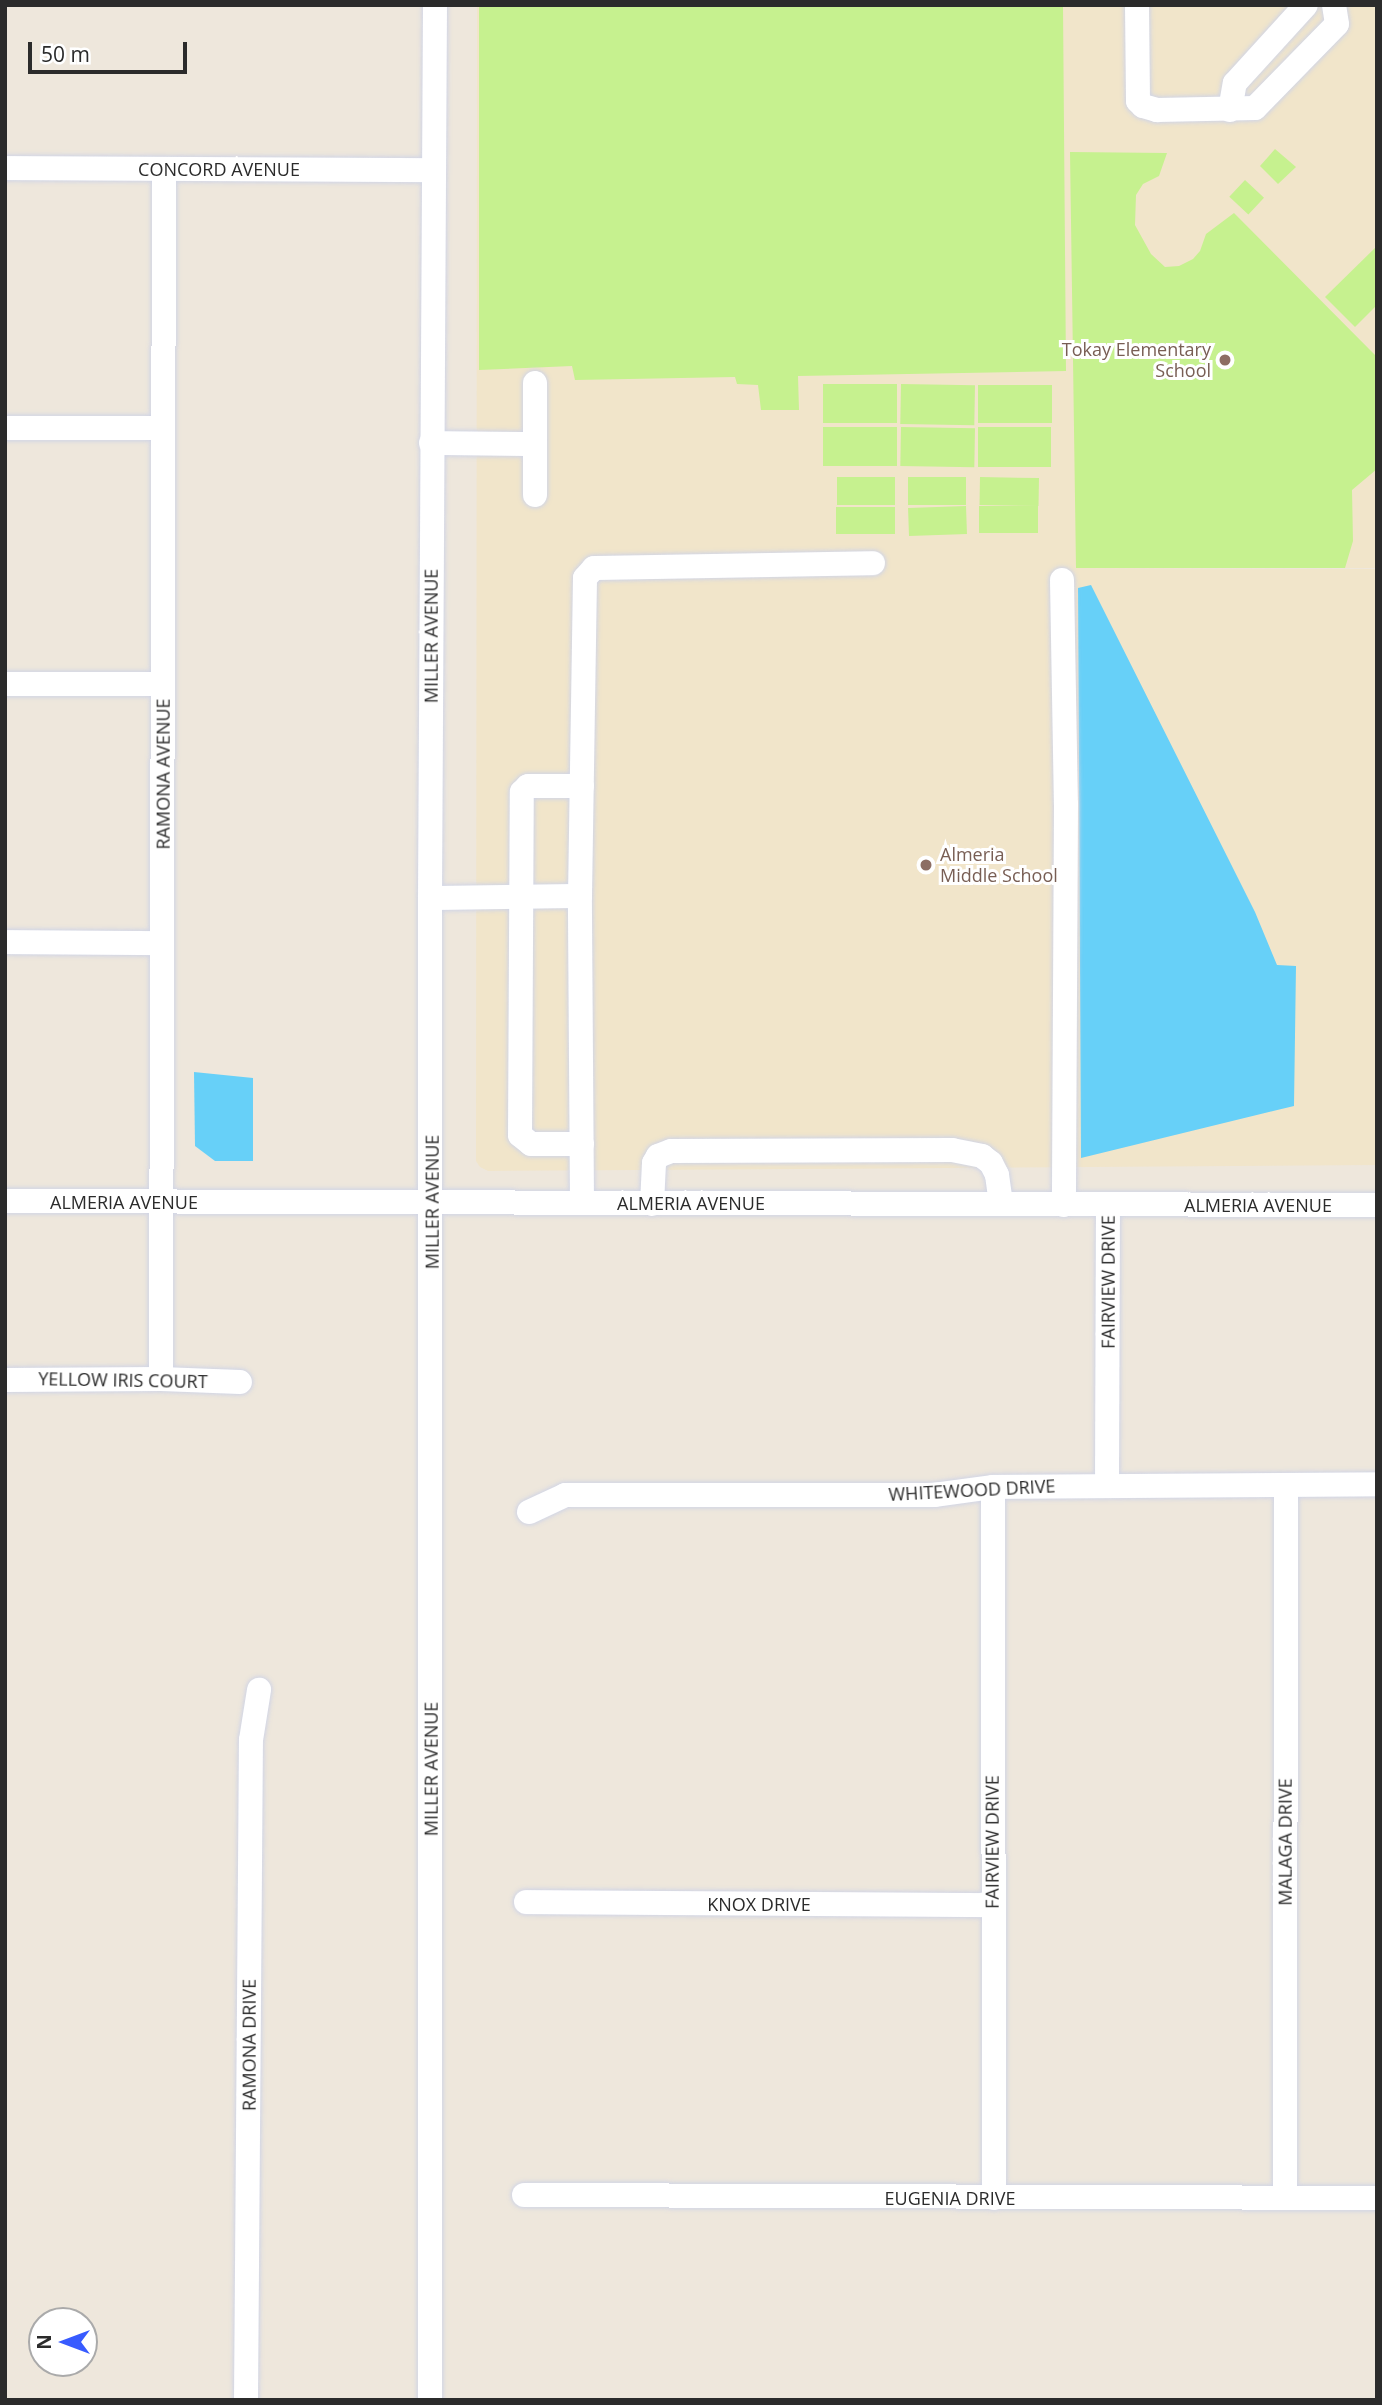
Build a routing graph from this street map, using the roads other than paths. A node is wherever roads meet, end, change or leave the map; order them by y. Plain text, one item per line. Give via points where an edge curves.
1 (435, 5) edge
2 (1137, 5) edge
3 (1306, 5) edge
4 (1334, 5) edge
5 (1230, 110) junction
6 (5, 168) edge
7 (164, 169) junction
8 (434, 170) junction
9 (535, 383) dead end
10 (5, 428) edge
11 (163, 428) junction
12 (431, 443) junction
13 (535, 444) junction
14 (535, 495) dead end
15 (873, 563) dead end
16 (1062, 580) dead end
17 (5, 684) edge
18 (163, 684) junction
19 (582, 786) junction
20 (521, 895) junction
21 (580, 896) junction
22 (430, 898) junction
23 (5, 942) edge
24 (162, 943) junction
25 (582, 1144) junction
26 (5, 1201) edge
27 (163, 1202) junction
28 (582, 1202) junction
29 (432, 1203) junction
30 (1001, 1203) junction
31 (652, 1204) junction
32 (1063, 1205) junction
33 (1108, 1205) junction
34 (1377, 1205) edge
35 (161, 1379) junction
36 (5, 1380) edge
37 (240, 1382) dead end
38 (1107, 1484) junction
39 (1377, 1484) edge
40 (1286, 1485) junction
41 (993, 1487) junction
42 (529, 1512) dead end
43 (259, 1690) dead end
44 (526, 1902) dead end
45 (992, 1905) junction
46 (524, 2195) dead end
47 (994, 2198) junction
48 (1285, 2198) junction
49 (1377, 2198) edge
50 (246, 2400) edge
51 (430, 2400) edge

1 - 8 street, MILLER AVENUE
2 - 5 street via 1137,93 1143,106
3 - 5 street via 1235,83
4 - 5 street via 1337,24 1264,99 1255,108
6 - 7 street, CONCORD AVENUE
7 - 8 street, CONCORD AVENUE
7 - 11 street, RAMONA AVENUE
8 - 12 street, MILLER AVENUE
9 - 13 street
10 - 11 street
11 - 18 street, RAMONA AVENUE
12 - 13 street
12 - 22 street, MILLER AVENUE
13 - 14 street
15 - 19 street via 594,568 584,579
16 - 32 street via 1066,804
17 - 18 street
18 - 24 street, RAMONA AVENUE
19 - 20 street via 528,786 522,792
19 - 21 street
20 - 21 street
20 - 22 street
20 - 25 street via 520,1135 531,1144
21 - 25 street
22 - 29 street, MILLER AVENUE
23 - 24 street
24 - 27 street, RAMONA AVENUE
25 - 28 street
26 - 27 street, ALMERIA AVENUE
27 - 29 street, ALMERIA AVENUE
27 - 35 street, RAMONA AVENUE
28 - 29 street, ALMERIA AVENUE
28 - 31 street, ALMERIA AVENUE
29 - 51 street, MILLER AVENUE
30 - 31 street, ALMERIA AVENUE
30 - 31 street via 991,1163 982,1156 952,1150 671,1151 654,1163
30 - 32 street, ALMERIA AVENUE
32 - 33 street, ALMERIA AVENUE
33 - 34 street, ALMERIA AVENUE
33 - 38 street, FAIRVIEW DRIVE
35 - 36 street, YELLOW IRIS COURT
35 - 37 street, YELLOW IRIS COURT
38 - 40 street, WHITEWOOD DRIVE
38 - 41 street, WHITEWOOD DRIVE
39 - 40 street, WHITEWOOD DRIVE
40 - 48 street, MALAGA DRIVE
41 - 42 street, WHITEWOOD DRIVE via 934,1495 565,1495
41 - 45 street, FAIRVIEW DRIVE
43 - 50 street, RAMONA DRIVE via 251,1740
44 - 45 street, KNOX DRIVE
45 - 47 street, FAIRVIEW DRIVE
46 - 47 street, EUGENIA DRIVE
47 - 48 street, EUGENIA DRIVE
48 - 49 street, EUGENIA DRIVE

